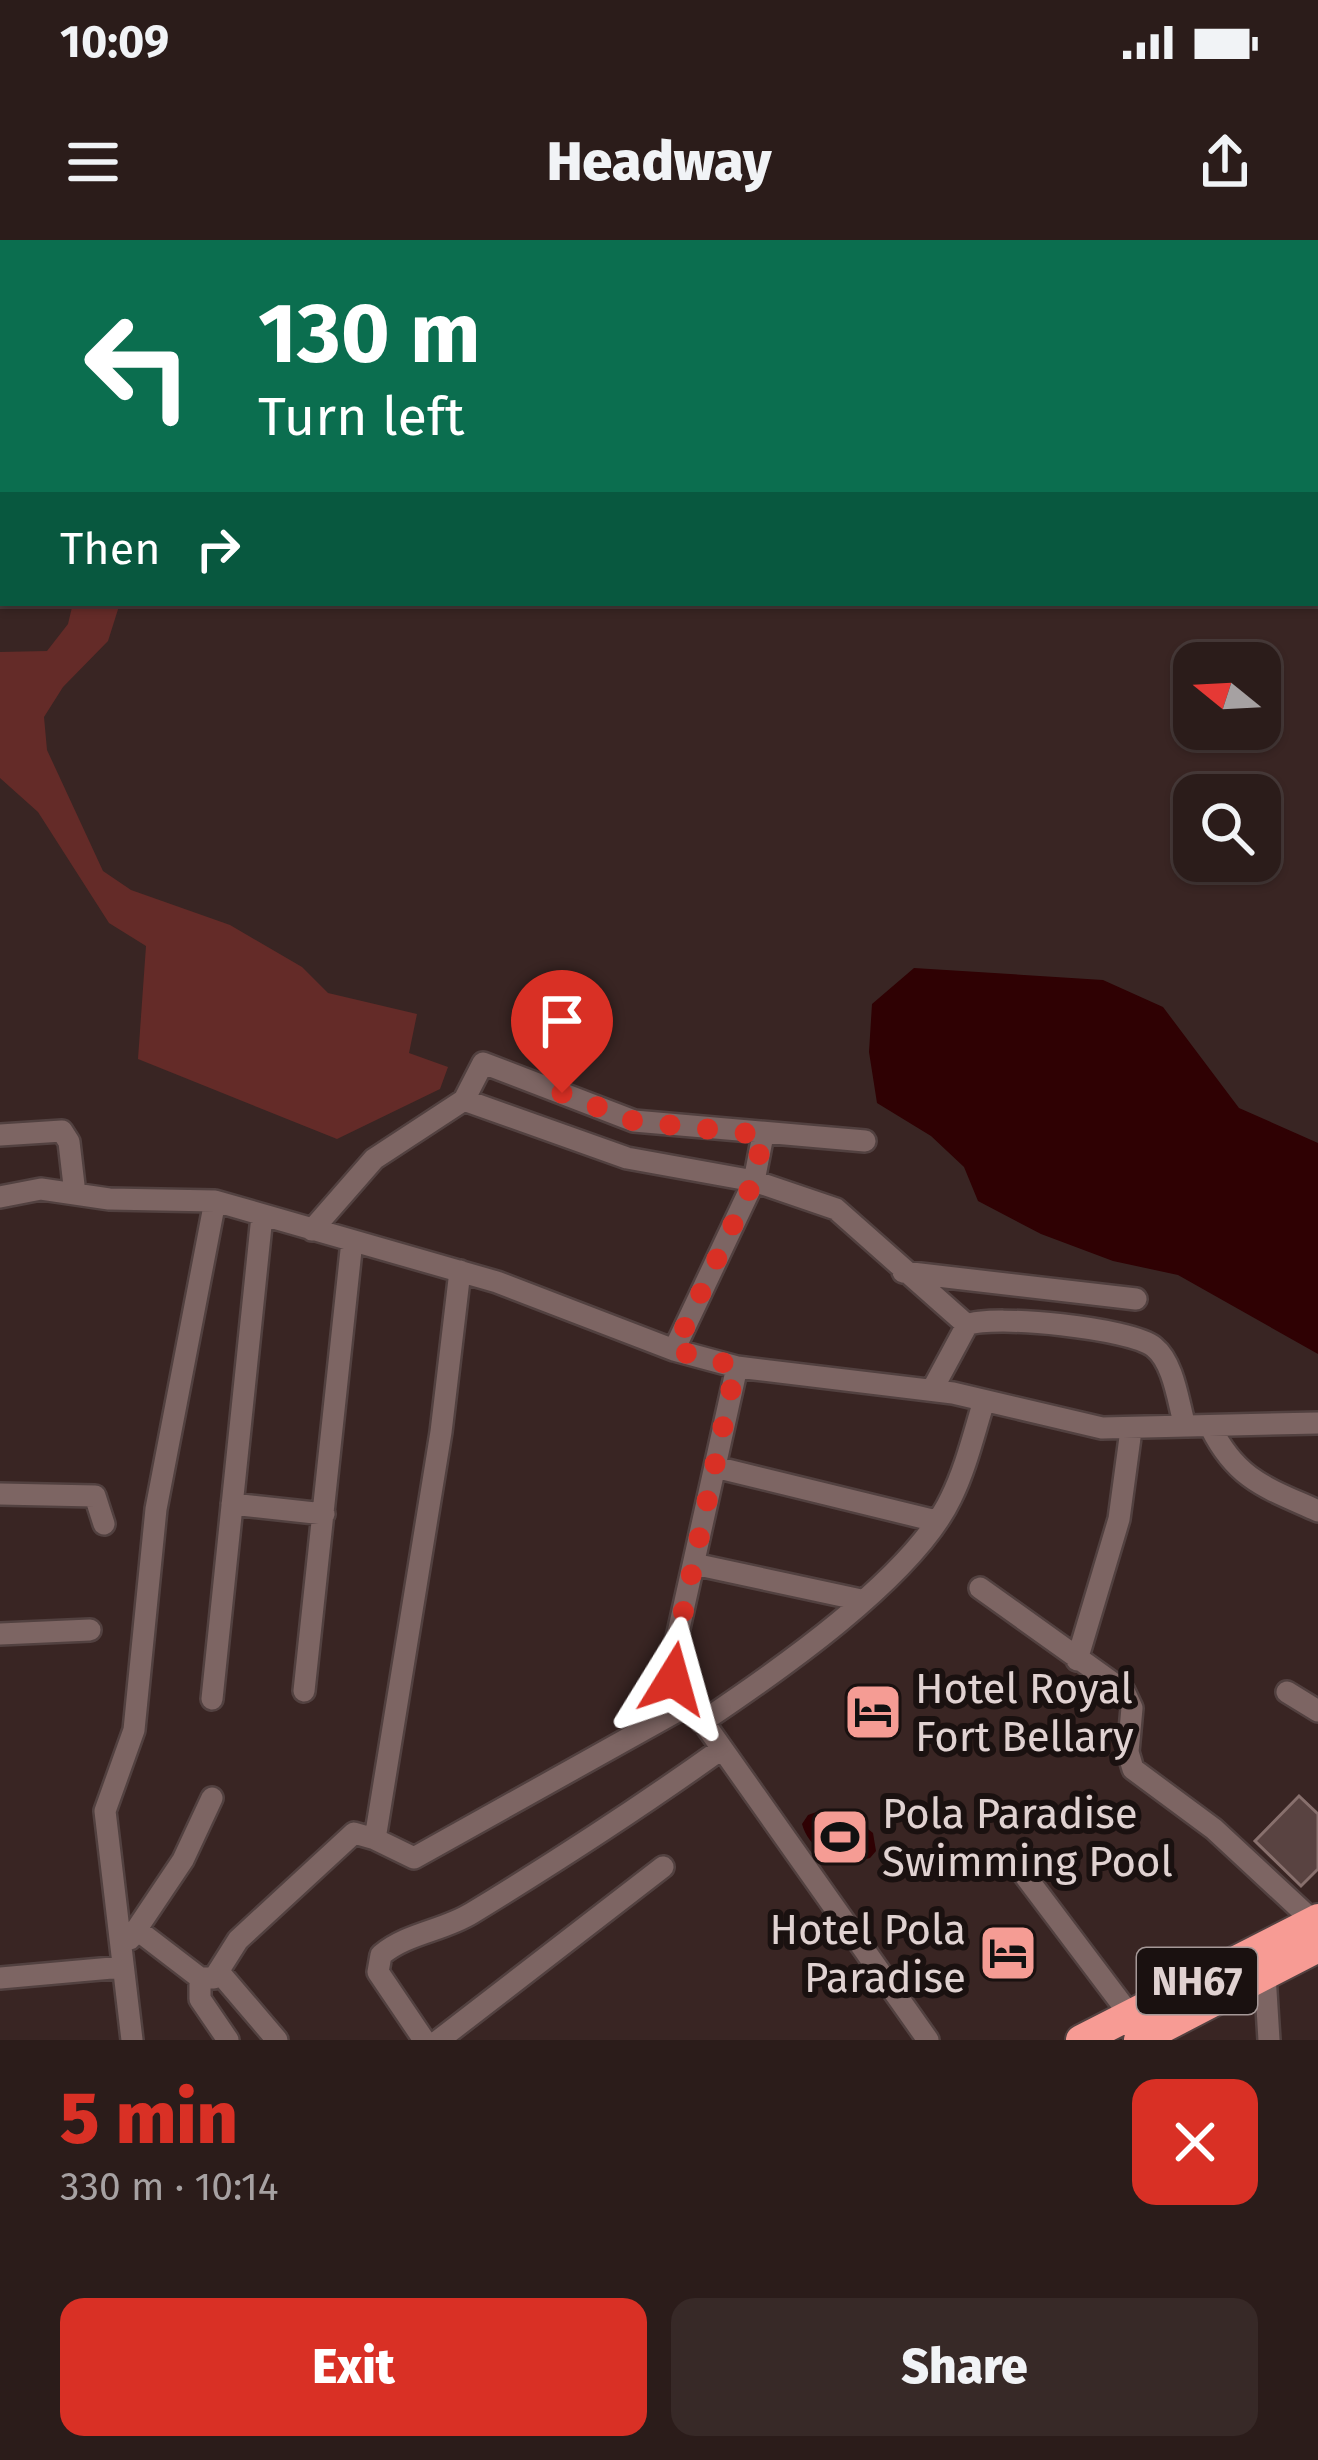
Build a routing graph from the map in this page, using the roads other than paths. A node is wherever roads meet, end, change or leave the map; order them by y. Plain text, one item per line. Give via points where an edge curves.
1 (464, 1100) junction
2 (0, 1135) edge
3 (763, 1135) junction
4 (865, 1141) dead end
5 (754, 1180) junction
6 (75, 1194) junction
7 (0, 1197) edge
8 (215, 1201) junction
9 (262, 1216) junction
10 (312, 1230) junction
11 (352, 1241) junction
12 (460, 1271) junction
13 (903, 1272) junction
14 (1136, 1299) dead end
15 (967, 1325) junction
16 (674, 1350) junction
17 (736, 1366) junction
18 (932, 1390) junction
19 (984, 1400) junction
20 (1318, 1423) edge
21 (1185, 1426) junction
22 (1211, 1428) junction
23 (1131, 1430) junction
24 (715, 1467) junction
25 (0, 1494) edge
26 (232, 1504) junction
27 (1318, 1510) edge
28 (324, 1514) junction
29 (936, 1521) junction
30 (104, 1524) dead end
31 (694, 1564) junction
32 (980, 1588) dead end
33 (861, 1600) junction
34 (90, 1630) dead end
35 (0, 1634) edge
36 (1077, 1660) junction
37 (304, 1691) dead end
38 (1287, 1692) dead end
39 (212, 1699) dead end
40 (1318, 1711) edge
41 (695, 1714) junction
42 (720, 1750) junction
43 (212, 1798) dead end
44 (375, 1839) junction
45 (663, 1868) dead end
46 (1019, 1869) dead end
47 (1316, 1929) edge
48 (140, 1932) junction
49 (121, 1957) junction
50 (210, 1975) junction
51 (1265, 1975) junction
52 (0, 1978) edge
53 (1134, 2028) edge
54 (1170, 2032) edge
55 (132, 2040) edge
56 (228, 2040) edge
57 (277, 2040) edge
58 (424, 2040) edge
59 (439, 2040) edge
60 (928, 2040) edge
61 (1081, 2040) edge
62 (1269, 2040) edge

1 - 3 street via 483,1063 634,1121
1 - 5 street via 627,1158
1 - 10 street via 374,1159
2 - 6 street via 62,1131
3 - 4 street
3 - 5 street
5 - 13 street via 836,1209
5 - 16 street
6 - 7 street
6 - 8 street
8 - 9 street
8 - 49 street via 157,1509 134,1730 105,1811
9 - 10 street
9 - 26 street
10 - 11 street
11 - 12 street
11 - 28 street
12 - 16 street
12 - 44 street
13 - 14 street
13 - 15 street
15 - 18 street
15 - 21 street via 1000,1319 1145,1342 1164,1359
16 - 17 street
17 - 18 street
17 - 24 street
18 - 19 street
19 - 23 street
19 - 29 street via 962,1472
20 - 22 street
21 - 22 street
21 - 23 street
22 - 27 street via 1245,1475
23 - 36 street via 1120,1519
24 - 29 street
24 - 31 street
25 - 30 street via 95,1496
26 - 28 street
26 - 39 street
28 - 37 street
29 - 33 street
31 - 33 street
31 - 41 street via 673,1679
32 - 36 street
33 - 41 street via 816,1643
34 - 35 street
36 - 47 street via 1130,1699 1133,1769 1214,1829
38 - 40 street
41 - 42 street
41 - 44 street via 414,1858
42 - 58 street via 472,1913 380,1955 378,1972
42 - 60 street
43 - 48 street
44 - 50 street via 354,1833
45 - 59 street
46 - 53 street
47 - 51 highway, NH67
47 - 53 highway, NH67
48 - 49 street
48 - 50 street
49 - 52 street
49 - 55 street
50 - 56 street via 200,2000
50 - 57 street
51 - 54 highway, NH67
51 - 62 street
53 - 54 highway, NH67
53 - 61 highway, NH67

